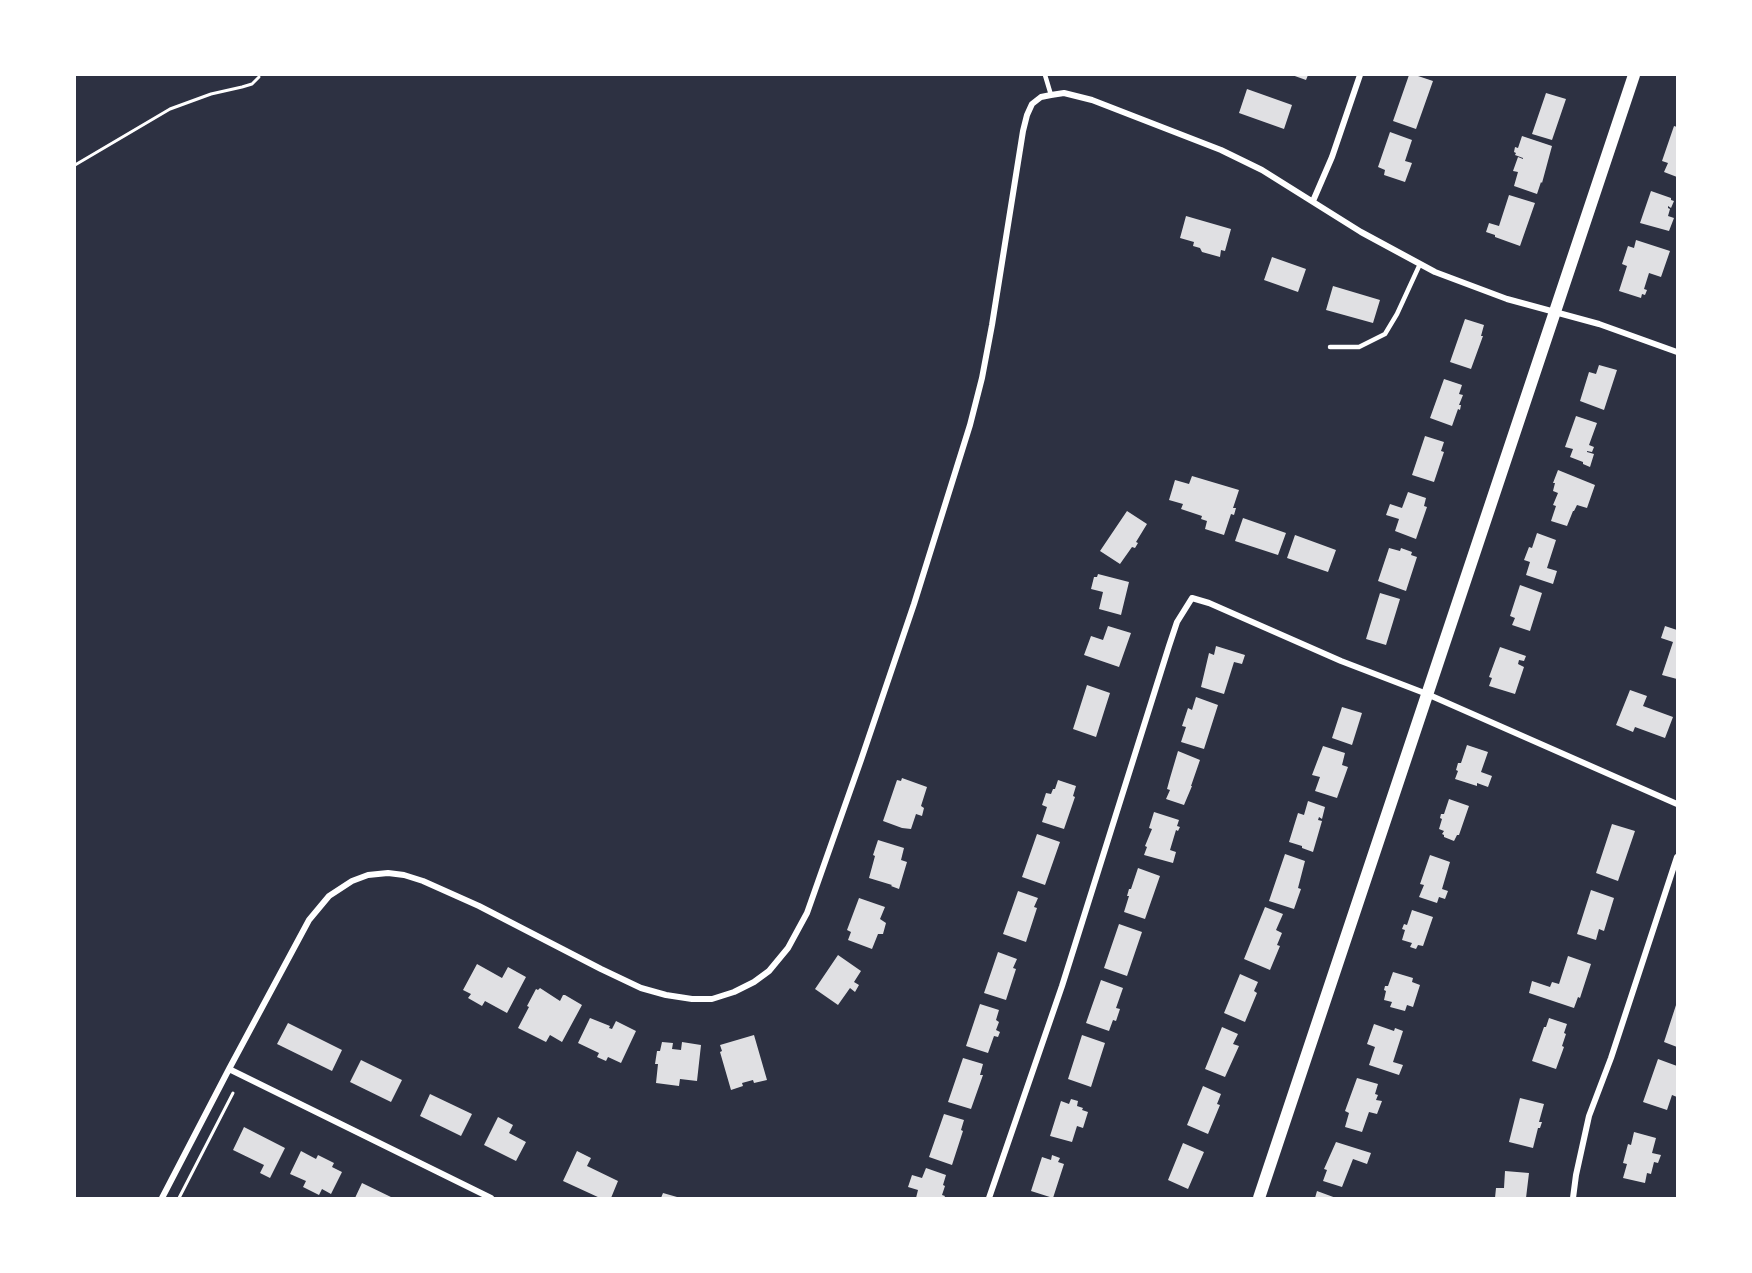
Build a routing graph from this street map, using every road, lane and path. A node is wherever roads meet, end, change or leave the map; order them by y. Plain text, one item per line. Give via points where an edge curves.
1 (1045, 75) edge
2 (1360, 75) edge
3 (1634, 75) edge
4 (259, 77) dead end
5 (1050, 94) junction
6 (75, 165) edge
7 (1313, 201) junction
8 (1420, 264) junction
9 (1554, 312) junction
10 (1330, 347) dead end
11 (1677, 352) edge
12 (1427, 694) junction
13 (1677, 804) edge
14 (1677, 857) edge
15 (229, 1070) junction
16 (233, 1093) dead end
17 (162, 1198) edge
18 (179, 1198) edge
19 (491, 1198) edge
20 (989, 1198) edge
21 (1259, 1198) edge
22 (1573, 1198) edge

1 - 5 lane
2 - 7 street
3 - 9 main road
4 - 6 path via 252,84 170,109
5 - 7 street via 1092,100 1221,150
5 - 15 street via 1032,104 1027,115 988,346 970,425 914,604 807,913 788,948 769,971 734,992 712,999 666,995 641,988 423,881 388,873 368,875 339,888 309,920
7 - 8 street
8 - 9 street via 1507,299
8 - 10 lane via 1385,334 1359,346
9 - 11 street
9 - 12 main road
12 - 13 street
12 - 20 street via 1192,598 1172,638 1062,986
12 - 21 main road
14 - 22 street via 1589,1116
15 - 17 street
15 - 19 street
16 - 18 path

